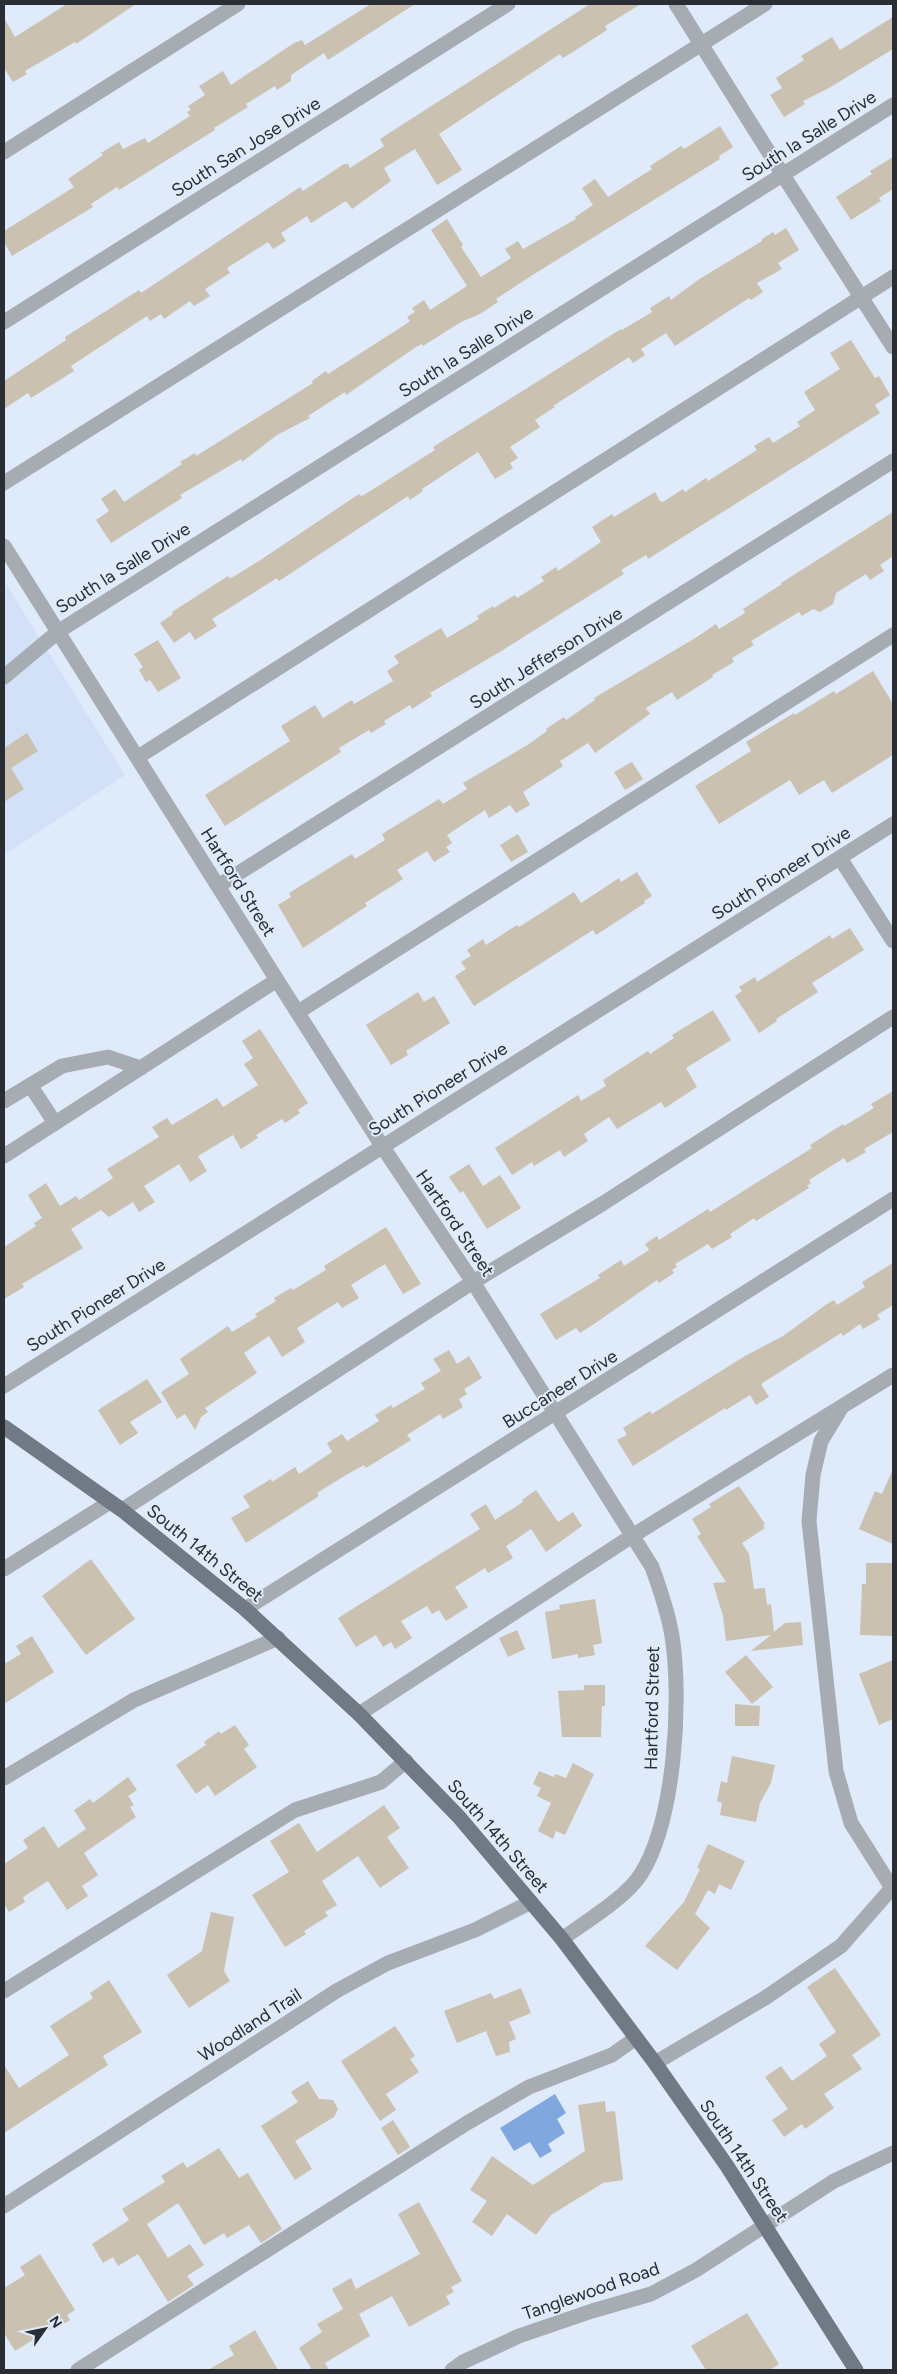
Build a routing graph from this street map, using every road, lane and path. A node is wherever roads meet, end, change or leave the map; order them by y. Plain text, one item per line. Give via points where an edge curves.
1 (238, 4) edge
2 (508, 4) edge
3 (676, 4) edge
4 (765, 4) edge
5 (702, 44) junction
6 (893, 105) edge
7 (4, 152) edge
8 (782, 175) junction
9 (893, 278) edge
10 (862, 298) junction
11 (4, 322) edge
12 (893, 346) edge
13 (893, 461) edge
14 (4, 483) edge
15 (4, 546) edge
16 (59, 631) junction
17 (893, 635) edge
18 (4, 677) edge
19 (138, 757) junction
20 (893, 824) edge
21 (840, 858) junction
22 (218, 886) junction
23 (893, 941) edge
24 (277, 980) junction
25 (298, 1012) junction
26 (893, 1017) edge
27 (141, 1068) junction
28 (30, 1085) junction
29 (4, 1101) edge
30 (56, 1123) junction
31 (382, 1146) junction
32 (4, 1156) edge
33 (893, 1199) edge
34 (472, 1282) junction
35 (893, 1375) edge
36 (4, 1386) edge
37 (841, 1408) junction
38 (555, 1414) junction
39 (4, 1427) edge
40 (116, 1506) junction
41 (632, 1536) junction
42 (4, 1569) edge
43 (246, 1609) junction
44 (278, 1638) junction
45 (359, 1714) junction
46 (406, 1761) junction
47 (4, 1778) edge
48 (531, 1902) junction
49 (562, 1939) junction
50 (4, 1991) edge
51 (636, 2038) junction
52 (655, 2063) junction
53 (893, 2154) edge
54 (4, 2206) edge
55 (765, 2225) junction
56 (78, 2370) edge
57 (452, 2370) edge
58 (856, 2370) edge

1 - 7 street
2 - 11 street, South San Jose Drive
3 - 5 street
4 - 5 street
5 - 8 street
5 - 14 street
6 - 8 street, South la Salle Drive
8 - 10 street
8 - 16 street, South la Salle Drive
9 - 10 street
10 - 12 street
10 - 19 street
13 - 22 street, South Jefferson Drive
15 - 16 street, Hartford Street
16 - 18 street, South la Salle Drive
16 - 19 street, Hartford Street
17 - 25 street
19 - 22 street, Hartford Street
20 - 21 street, South Pioneer Drive
21 - 23 street
21 - 31 street, South Pioneer Drive
22 - 24 street, Hartford Street
24 - 25 street, Hartford Street
24 - 27 street
25 - 31 street, Hartford Street
26 - 34 street via 611,1198
27 - 28 street via 108,1056 62,1066
27 - 30 street
28 - 29 street
28 - 30 street
30 - 32 street
31 - 34 street, Hartford Street
31 - 36 street, South Pioneer Drive
33 - 38 street, Buccaneer Drive
34 - 38 street, Hartford Street
34 - 40 street
35 - 37 street
37 - 41 street
37 - 52 street via 821,1441 813,1475 809,1522 836,1771 851,1823 892,1888 842,1946 765,1998
38 - 41 street, Hartford Street
38 - 43 street, Buccaneer Drive
39 - 40 main road, South 14th Street
40 - 42 street
40 - 43 main road, South 14th Street
41 - 45 street
41 - 49 street, Hartford Street via 652,1567 672,1636 675,1722 668,1791 656,1843 640,1876 608,1907
43 - 44 main road, South 14th Street
44 - 45 main road, South 14th Street
44 - 47 street via 134,1700
45 - 46 main road, South 14th Street
46 - 48 main road, South 14th Street via 459,1817
46 - 50 street via 381,1782 295,1810
48 - 49 main road, South 14th Street
48 - 54 street, Woodland Trail via 476,1930 388,1963 338,1990
49 - 51 main road, South 14th Street
51 - 52 main road, South 14th Street
51 - 56 street via 612,2055 529,2087 475,2119
52 - 55 main road, South 14th Street
53 - 55 street, Tanglewood Road via 834,2181
55 - 57 street, Tanglewood Road via 652,2294 519,2336
55 - 58 main road, South 14th Street

